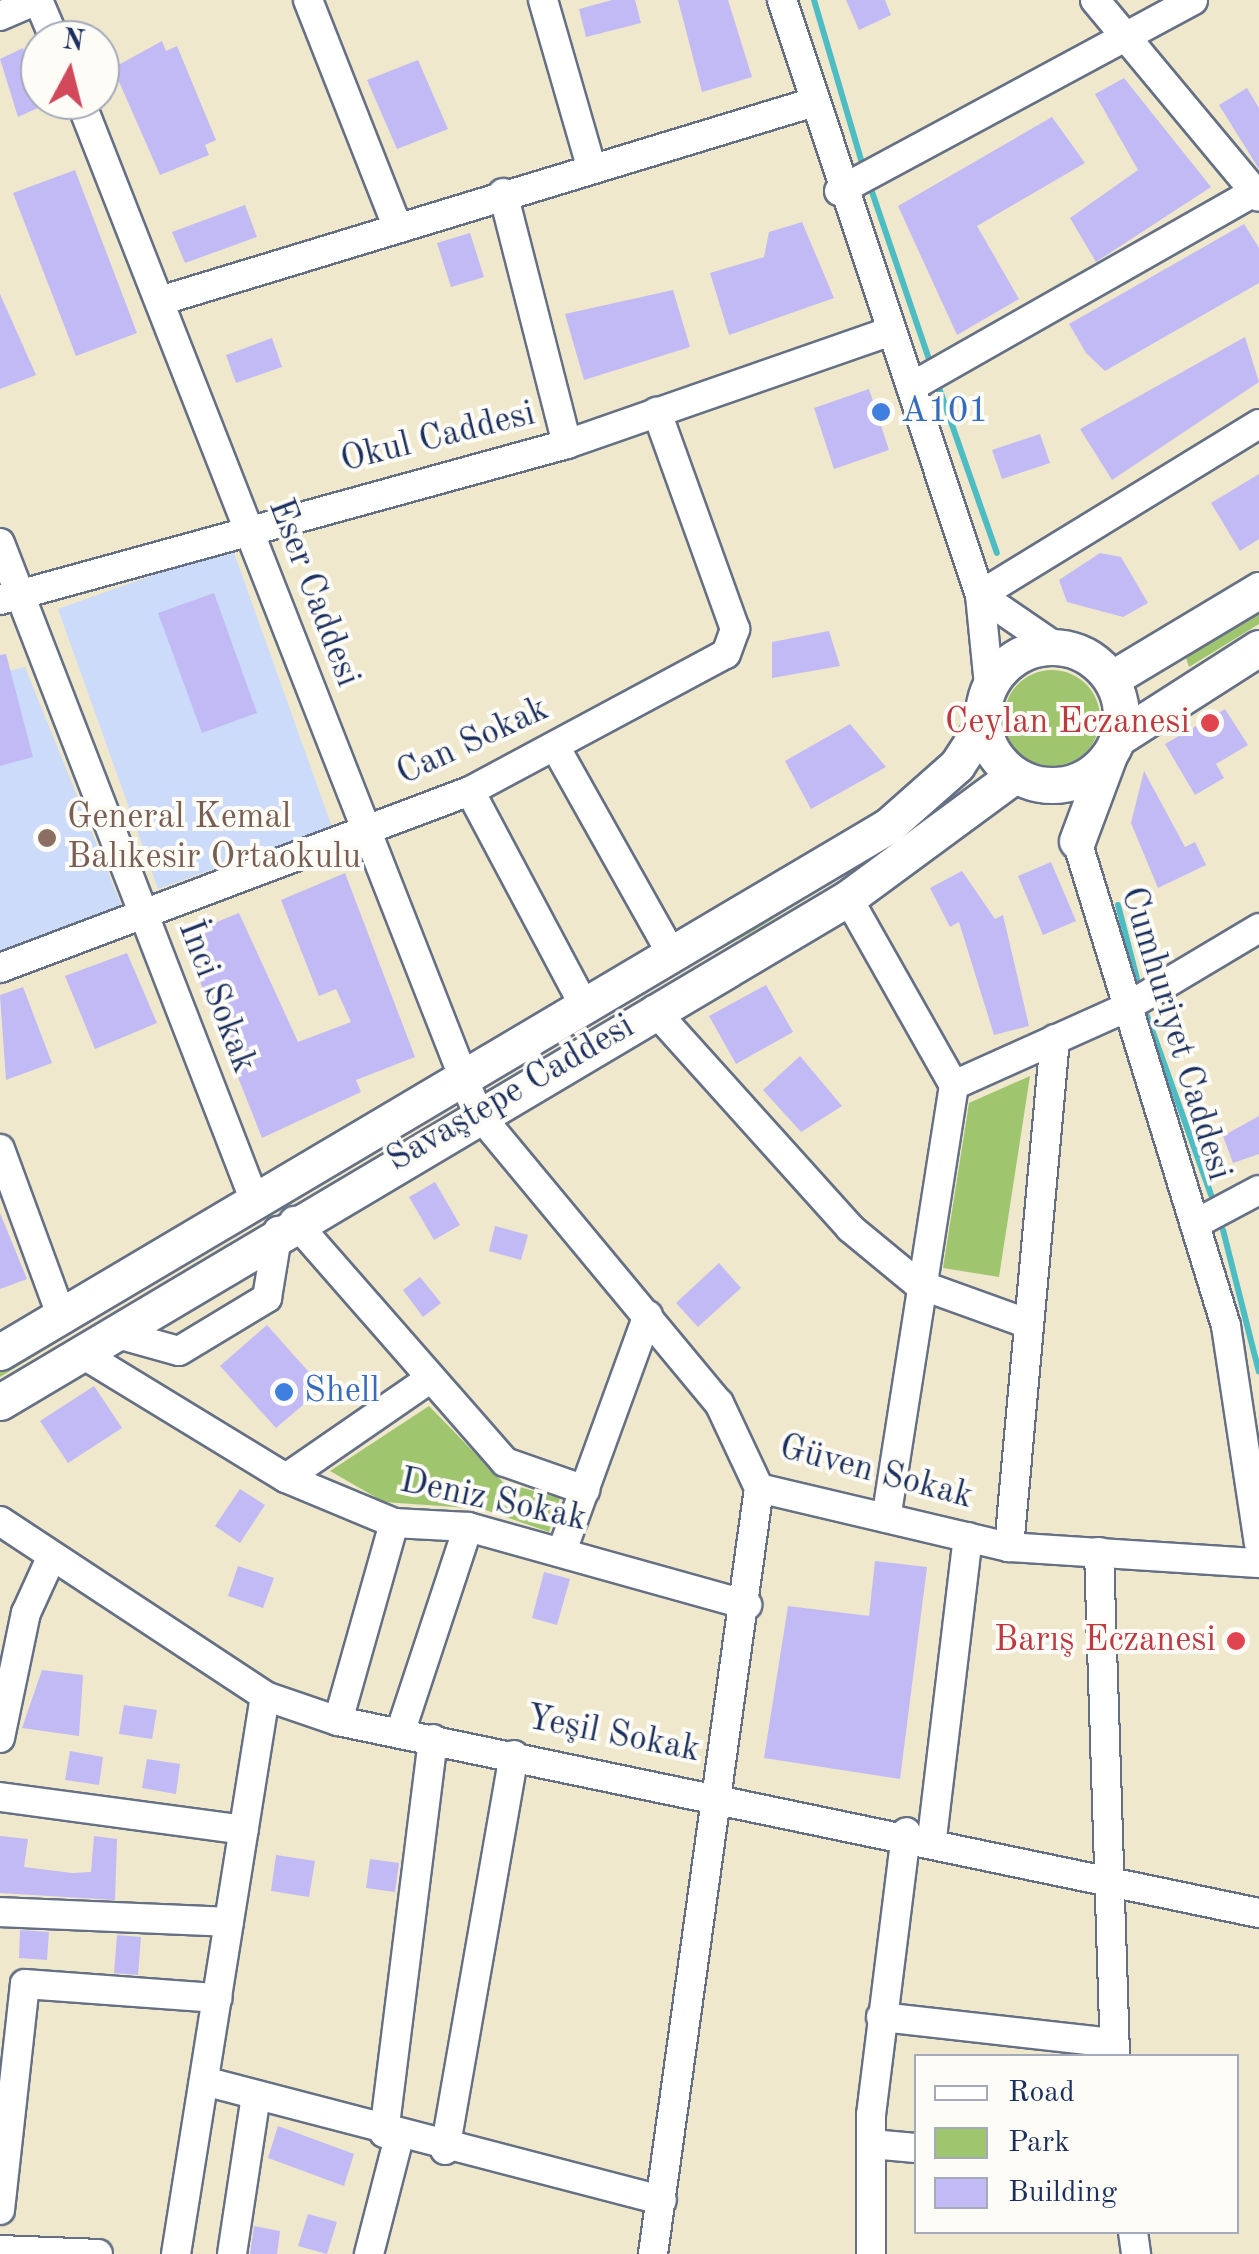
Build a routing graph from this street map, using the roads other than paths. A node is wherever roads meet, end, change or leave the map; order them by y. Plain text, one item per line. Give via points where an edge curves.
1 (37, 0) edge
2 (308, 0) edge
3 (543, 0) edge
4 (782, 0) edge
5 (1095, 0) edge
6 (1193, 0) edge
7 (0, 16) edge
8 (1125, 36) junction
9 (811, 103) junction
10 (88, 120) edge
11 (591, 166) junction
12 (839, 191) junction
13 (504, 193) junction
14 (1257, 193) edge
15 (397, 226) junction
16 (163, 300) junction
17 (888, 332) junction
18 (911, 387) junction
19 (657, 412) junction
20 (1259, 424) edge
21 (568, 444) junction
22 (246, 526) junction
23 (0, 543) edge
24 (1259, 590) edge
25 (980, 595) junction
26 (10, 597) edge
27 (1056, 647) junction
28 (1259, 648) edge
29 (1110, 679) junction
30 (989, 686) junction
31 (983, 725) junction
32 (1113, 747) junction
33 (556, 748) junction
34 (1024, 779) junction
35 (470, 791) junction
36 (364, 830) junction
37 (1076, 841) junction
38 (848, 898) junction
39 (144, 916) junction
40 (1259, 928) edge
41 (671, 953) junction
42 (0, 968) edge
43 (584, 1005) junction
44 (1125, 1008) junction
45 (654, 1010) junction
46 (1055, 1039) junction
47 (462, 1075) junction
48 (954, 1084) junction
49 (477, 1112) junction
50 (0, 1149) edge
51 (1259, 1190) edge
52 (254, 1199) junction
53 (1195, 1224) junction
54 (286, 1226) junction
55 (918, 1284) junction
56 (61, 1315) junction
57 (648, 1315) junction
58 (1029, 1324) junction
59 (114, 1333) junction
60 (0, 1352) edge
61 (81, 1354) junction
62 (428, 1380) junction
63 (0, 1402) edge
64 (1255, 1470) edge
65 (286, 1478) junction
66 (759, 1488) junction
67 (585, 1490) junction
68 (886, 1518) junction
69 (0, 1521) edge
70 (394, 1523) junction
71 (468, 1528) junction
72 (968, 1537) junction
73 (1259, 1543) edge
74 (1008, 1546) junction
75 (562, 1551) junction
76 (1099, 1552) junction
77 (52, 1556) junction
78 (1259, 1563) edge
79 (747, 1605) junction
80 (266, 1696) junction
81 (2, 1721) edge
82 (338, 1721) junction
83 (400, 1734) junction
84 (433, 1739) junction
85 (514, 1754) junction
86 (716, 1793) junction
87 (0, 1798) edge
88 (244, 1830) junction
89 (919, 1835) junction
90 (1108, 1878) junction
91 (0, 1912) edge
92 (1259, 1913) edge
93 (229, 1922) junction
94 (217, 1998) junction
95 (881, 2018) junction
96 (1114, 2050) edge
97 (204, 2080) junction
98 (256, 2096) junction
99 (392, 2135) junction
100 (871, 2144) junction
101 (914, 2148) edge
102 (445, 2150) junction
103 (662, 2200) junction
104 (0, 2210) edge
105 (0, 2250) edge
106 (98, 2254) edge
107 (176, 2254) edge
108 (232, 2254) edge
109 (369, 2254) edge
110 (654, 2254) edge
111 (871, 2254) edge

1 - 7 street
2 - 15 street
3 - 11 street
4 - 9 street
5 - 8 street
6 - 8 street
8 - 12 street
8 - 14 street
9 - 11 street
9 - 12 street
10 - 16 street, Eser Caddesi
11 - 13 street
12 - 17 street
13 - 15 street
13 - 21 street
14 - 18 street
15 - 16 street
16 - 22 street, Eser Caddesi
17 - 18 street
17 - 19 street, Okul Caddesi
18 - 25 street
19 - 21 street, Okul Caddesi
19 - 33 street, Can Sokak via 735,629 726,654
20 - 25 street
21 - 22 street, Okul Caddesi
22 - 26 street, Okul Caddesi
22 - 36 street, Eser Caddesi
23 - 26 street, İnci Sokak
24 - 29 main road
25 - 27 street
25 - 30 street
26 - 39 street, İnci Sokak
27 - 29 main road
27 - 30 main road via 1017,656
28 - 32 main road
29 - 32 main road
30 - 31 main road
31 - 34 main road
31 - 41 main road, Savaştepe Caddesi via 925,795
32 - 34 main road via 1076,782
32 - 37 main road
33 - 35 street, Can Sokak
33 - 41 street
34 - 37 main road
34 - 38 main road, Savaştepe Caddesi
35 - 36 street, Can Sokak
35 - 43 street
36 - 39 street, Can Sokak
36 - 47 street, Eser Caddesi
37 - 44 street, Cumhuriyet Caddesi
38 - 45 main road, Savaştepe Caddesi
38 - 48 street
39 - 42 street, Can Sokak
39 - 52 street, İnci Sokak
40 - 44 street
41 - 43 main road, Savaştepe Caddesi
43 - 47 main road, Savaştepe Caddesi
44 - 46 street
44 - 53 street, Cumhuriyet Caddesi
45 - 49 main road, Savaştepe Caddesi
45 - 55 street via 850,1228
46 - 48 street
46 - 58 street
47 - 49 street, Eser Caddesi
47 - 52 main road, Savaştepe Caddesi
48 - 55 street
49 - 54 main road, Savaştepe Caddesi
49 - 57 street, Güven Sokak
50 - 56 street
51 - 53 street
52 - 56 main road, Savaştepe Caddesi
53 - 64 street, Cumhuriyet Caddesi via 1226,1326
54 - 59 main road, Savaştepe Caddesi
54 - 59 street via 268,1298 179,1352
54 - 62 street
55 - 58 street
55 - 68 street
56 - 60 main road, Savaştepe Caddesi
57 - 66 street, Güven Sokak via 719,1402
57 - 67 street
58 - 74 street
59 - 61 main road, Savaştepe Caddesi
61 - 63 main road, Savaştepe Caddesi
61 - 65 street, Deniz Sokak
62 - 65 street
62 - 67 street via 505,1462
64 - 73 street, Cumhuriyet Caddesi
65 - 70 street, Deniz Sokak
66 - 68 street, Güven Sokak
66 - 79 street
67 - 75 street
68 - 72 street, Güven Sokak
69 - 77 street, Yeşil Sokak
70 - 71 street, Deniz Sokak
70 - 82 street
71 - 75 street, Deniz Sokak
71 - 83 street
72 - 74 street, Güven Sokak
72 - 89 street
74 - 76 street, Güven Sokak
75 - 79 street, Deniz Sokak
76 - 78 street, Güven Sokak
76 - 90 street
77 - 80 street, Yeşil Sokak
77 - 81 street via 26,1612
79 - 86 street
80 - 82 street, Yeşil Sokak
80 - 88 street
82 - 83 street, Yeşil Sokak
83 - 84 street, Yeşil Sokak
84 - 85 street, Yeşil Sokak
84 - 99 street
85 - 86 street, Yeşil Sokak
85 - 102 street
86 - 89 street, Yeşil Sokak
86 - 103 street
87 - 88 street
88 - 93 street
89 - 90 street, Yeşil Sokak
89 - 95 street
90 - 92 street, Yeşil Sokak
90 - 96 street
91 - 93 street
93 - 94 street
94 - 97 street
94 - 104 street via 24,1984
95 - 96 street
95 - 100 street
97 - 98 street
97 - 107 street
98 - 99 street
98 - 108 street
99 - 102 street
99 - 109 street
100 - 101 street
100 - 111 street
102 - 103 street
103 - 110 street
105 - 106 street

